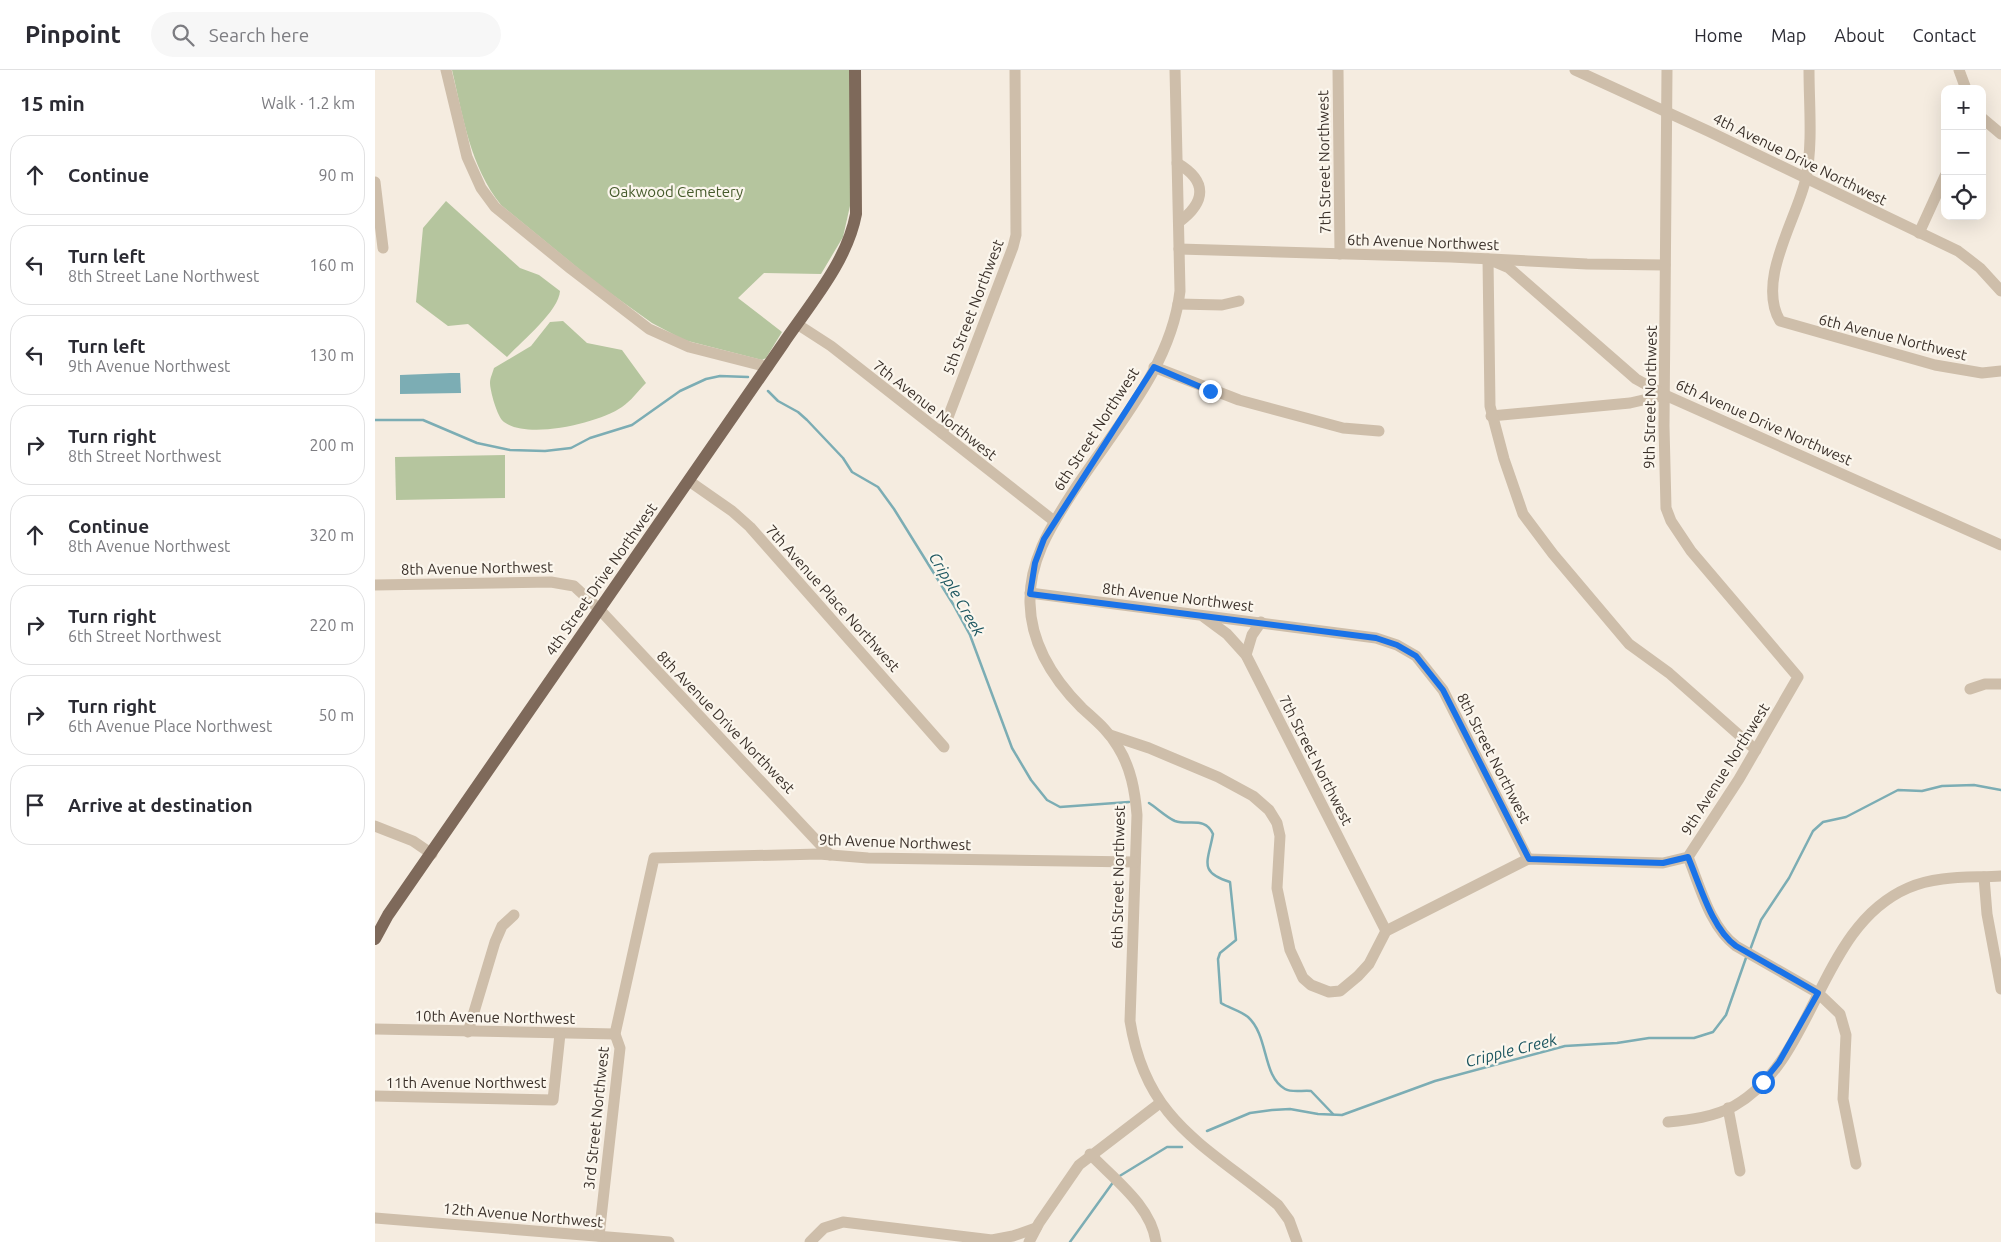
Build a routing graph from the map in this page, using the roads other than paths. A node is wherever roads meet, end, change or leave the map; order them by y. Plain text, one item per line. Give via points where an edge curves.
1 (446, 70) edge
2 (855, 70) edge
3 (1015, 70) edge
4 (1175, 70) edge
5 (1338, 70) edge
6 (1575, 70) edge
7 (1667, 70) edge
8 (1809, 70) edge
9 (1959, 70) edge
10 (1965, 85) edge
11 (1667, 112) junction
12 (1986, 121) edge
13 (2001, 134) edge
14 (1177, 163) junction
15 (1806, 178) junction
16 (375, 182) edge
17 (1941, 185) edge
18 (1179, 222) junction
19 (1919, 233) junction
20 (383, 248) dead end
21 (1179, 249) junction
22 (1340, 254) junction
23 (1488, 259) junction
24 (1665, 265) junction
25 (2001, 291) edge
26 (1239, 301) dead end
27 (1178, 304) junction
28 (797, 324) junction
29 (768, 367) junction
30 (1154, 367) junction
31 (2001, 372) edge
32 (1665, 395) junction
33 (1491, 416) junction
34 (1379, 431) dead end
35 (942, 432) junction
36 (689, 480) junction
37 (1054, 521) junction
38 (2001, 545) edge
39 (375, 585) edge
40 (1030, 594) junction
41 (600, 610) junction
42 (1203, 616) junction
43 (1261, 622) junction
44 (1409, 651) joint
45 (1246, 655) junction
46 (1798, 676) joint
47 (2001, 684) edge
48 (1970, 689) dead end
49 (1110, 735) junction
50 (944, 747) dead end
51 (1756, 750) junction
52 (375, 826) edge
53 (432, 854) junction
54 (830, 855) junction
55 (1688, 857) junction
56 (654, 858) joint
57 (1529, 859) junction
58 (1135, 862) junction
59 (2001, 876) edge
60 (1984, 877) junction
61 (514, 915) dead end
62 (1386, 931) junction
63 (375, 939) edge
64 (2001, 989) edge
65 (1818, 993) junction
66 (375, 1029) edge
67 (468, 1032) junction
68 (560, 1034) junction
69 (615, 1034) junction
70 (375, 1096) edge
71 (1160, 1103) junction
72 (1729, 1108) junction
73 (1668, 1122) dead end
74 (1091, 1154) junction
75 (1856, 1164) dead end
76 (1740, 1172) dead end
77 (375, 1218) edge
78 (1036, 1228) junction
79 (599, 1236) junction
80 (669, 1242) edge
81 (810, 1242) edge
82 (1029, 1242) edge
83 (1156, 1242) edge
84 (1297, 1242) edge

1 - 29 street via 471,168 495,207 649,329 680,344
2 - 28 main road, 4th Street Drive Northwest via 856,214 851,236
3 - 35 street, 5th Street Northwest via 1016,236
4 - 14 street, 6th Street Northwest
5 - 22 street, 7th Street Northwest
6 - 11 street, 4th Avenue Drive Northwest
7 - 11 street, 9th Street Northwest
8 - 15 street
9 - 10 street
11 - 15 street, 4th Avenue Drive Northwest
11 - 24 street, 9th Street Northwest
12 - 13 street
14 - 18 street, 6th Street Northwest
14 - 18 street via 1199,182 1200,196 1192,212
15 - 19 street, 4th Avenue Drive Northwest
15 - 31 street, 6th Avenue Northwest via 1776,266 1773,303 1780,321 1935,365 1982,374
16 - 20 street
17 - 19 street
18 - 21 street, 6th Street Northwest
19 - 25 street, 4th Avenue Drive Northwest via 1969,258
21 - 22 street, 6th Avenue Northwest
21 - 27 street, 6th Street Northwest
22 - 23 street, 6th Avenue Northwest
23 - 24 street, 6th Avenue Northwest
23 - 32 street, 6th Avenue Drive Northwest via 1509,268 1636,378
23 - 33 street
24 - 32 street, 9th Street Northwest
26 - 27 street
27 - 30 street, 6th Street Northwest via 1169,339
28 - 29 main road, 4th Street Drive Northwest
28 - 35 street, 7th Avenue Northwest
29 - 36 main road, 4th Street Drive Northwest
30 - 34 street via 1239,400 1343,428
30 - 37 street, 6th Street Northwest
32 - 33 street via 1630,403
32 - 38 street, 6th Avenue Drive Northwest
32 - 46 street, 9th Street Northwest via 1664,498 1671,521 1691,552
33 - 51 street via 1520,508 1534,531 1629,644 1669,673
35 - 37 street, 7th Avenue Northwest
36 - 41 main road, 4th Street Drive Northwest
36 - 50 street, 7th Avenue Place Northwest via 750,527
37 - 40 street, 6th Street Northwest via 1037,556
39 - 41 street, 8th Avenue Northwest via 560,582 575,586
40 - 42 street, 8th Avenue Northwest
40 - 49 street, 6th Street Northwest via 1034,633 1047,665 1067,693
41 - 53 main road, 4th Street Drive Northwest
41 - 54 street, 8th Avenue Drive Northwest
42 - 43 street, 8th Avenue Northwest
42 - 45 street, 7th Street Northwest via 1227,634
43 - 44 street, 8th Avenue Northwest via 1376,638
43 - 45 street via 1252,635
44 - 57 street, 8th Street Northwest via 1424,664 1449,699
45 - 62 street, 7th Street Northwest
46 - 51 street, 9th Avenue Northwest
47 - 48 street via 1985,684
49 - 58 street, 6th Street Northwest via 1125,760 1133,784 1137,815
49 - 62 street via 1218,777 1262,802 1277,823 1280,836 1279,903 1285,934 1297,970 1311,985 1329,992 1340,991 1369,964
51 - 55 street, 9th Avenue Northwest
52 - 53 street via 413,841
53 - 63 main road, 4th Street Drive Northwest via 388,915
54 - 56 street, 9th Avenue Northwest
54 - 58 street, 9th Avenue Northwest
55 - 57 street, 9th Avenue Northwest via 1663,863
55 - 65 street via 1718,926 1726,937
56 - 69 street, 3rd Street Northwest
57 - 62 street, 9th Avenue Northwest
58 - 71 street, 6th Street Northwest via 1130,1021 1139,1061
59 - 60 street
60 - 64 street via 1987,914
60 - 65 street via 1924,882 1885,901 1854,934
61 - 67 street via 502,926 495,942
65 - 72 street via 1775,1068 1754,1090
65 - 75 street via 1840,1014 1845,1027 1843,1099
66 - 67 street, 10th Avenue Northwest
67 - 68 street, 10th Avenue Northwest
68 - 69 street, 10th Avenue Northwest
68 - 70 street, 11th Avenue Northwest via 553,1100
69 - 79 street, 3rd Street Northwest via 620,1048
71 - 74 street
71 - 84 street, 6th Street Northwest via 1180,1126 1278,1205 1289,1220
72 - 73 street via 1702,1117
72 - 76 street
74 - 78 street via 1077,1167
74 - 83 street via 1147,1214 1155,1230
77 - 79 street, 12th Avenue Northwest
78 - 81 street via 993,1240 843,1222 824,1228
78 - 82 street
79 - 80 street, 12th Avenue Northwest

